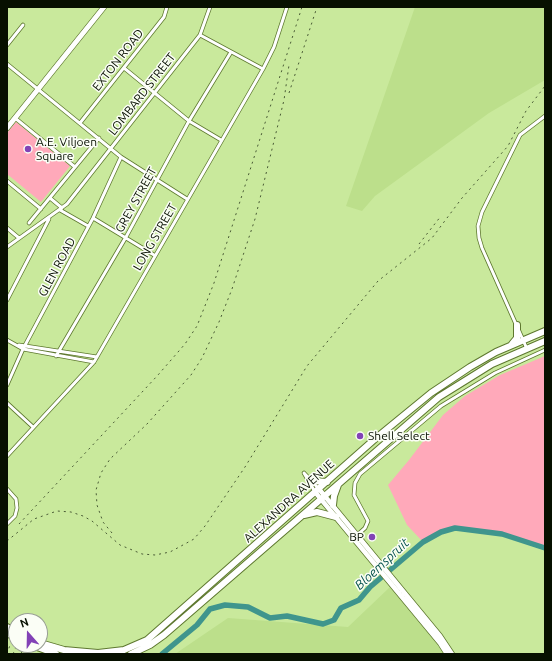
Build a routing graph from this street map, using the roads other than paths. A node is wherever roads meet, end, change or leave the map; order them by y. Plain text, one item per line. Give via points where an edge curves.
1 (104, 7) edge
2 (167, 7) edge
3 (210, 7) edge
4 (287, 7) edge
5 (23, 25) dead end
6 (200, 35) junction
7 (7, 44) edge
8 (231, 52) junction
9 (7, 64) edge
10 (124, 68) junction
11 (263, 69) junction
12 (38, 89) junction
13 (155, 93) junction
14 (545, 116) edge
15 (15, 118) junction
16 (189, 121) junction
17 (80, 123) junction
18 (7, 128) edge
19 (99, 138) junction
20 (222, 140) junction
21 (111, 148) junction
22 (121, 157) junction
23 (75, 167) junction
24 (158, 180) junction
25 (7, 181) edge
26 (50, 198) junction
27 (187, 199) junction
28 (41, 209) junction
29 (61, 209) junction
30 (50, 217) junction
31 (93, 218) junction
32 (30, 223) dead end
33 (88, 226) junction
34 (7, 228) edge
35 (126, 237) junction
36 (19, 238) junction
37 (7, 247) edge
38 (154, 255) junction
39 (7, 300) edge
40 (517, 325) junction
41 (545, 331) edge
42 (7, 340) edge
43 (524, 340) junction
44 (545, 341) edge
45 (17, 345) junction
46 (26, 345) junction
47 (509, 346) junction
48 (24, 349) junction
49 (527, 349) junction
50 (545, 350) edge
51 (58, 351) junction
52 (56, 356) junction
53 (97, 357) junction
54 (94, 362) junction
55 (470, 367) junction
56 (475, 374) junction
57 (7, 385) edge
58 (7, 403) edge
59 (33, 427) junction
60 (7, 456) edge
61 (344, 477) junction
62 (313, 481) junction
63 (327, 482) junction
64 (7, 489) edge
65 (317, 490) junction
66 (323, 497) junction
67 (333, 505) junction
68 (301, 516) junction
69 (336, 517) junction
70 (7, 524) edge
71 (355, 537) junction
72 (389, 579) junction
73 (48, 646) edge
74 (70, 653) edge
75 (131, 654) edge
76 (447, 654) edge
77 (452, 654) edge

1 - 12 main road
2 - 10 street, EXTON ROAD via 164,16
3 - 6 street, LOMBARD STREET
4 - 11 street, LONG STREET via 274,47
5 - 7 street
6 - 8 street
6 - 13 street, LOMBARD STREET
8 - 11 street
8 - 16 street, GREY STREET
9 - 12 street
10 - 13 street
10 - 17 street, EXTON ROAD
11 - 20 street, LONG STREET
12 - 15 main road
12 - 17 street
13 - 16 street
13 - 21 street, LOMBARD STREET
14 - 40 street via 520,135 482,212 478,226 482,248
15 - 18 main road
15 - 23 street
16 - 20 street
16 - 24 street, GREY STREET
17 - 19 street
19 - 21 street
19 - 23 street
20 - 27 street, LONG STREET
21 - 22 street
21 - 29 street, LOMBARD STREET
22 - 24 street
22 - 31 street, GLEN ROAD
23 - 26 street
24 - 27 street
24 - 35 street, GREY STREET
25 - 28 street
26 - 28 street
26 - 29 street
27 - 38 street, LONG STREET
28 - 32 street
29 - 30 street, LOMBARD STREET
29 - 33 street
30 - 36 street, LOMBARD STREET
30 - 39 street
31 - 33 street, GLEN ROAD
31 - 35 street
33 - 46 street, GLEN ROAD
34 - 36 street
35 - 38 street
35 - 51 street, GREY STREET
36 - 37 street, LOMBARD STREET
38 - 53 street, LONG STREET
40 - 43 street
40 - 47 highway via 516,340
41 - 43 highway, ALEXANDRA AVENUE
42 - 45 street
43 - 47 highway, ALEXANDRA AVENUE
43 - 49 street
44 - 49 highway, ALEXANDRA AVENUE
45 - 46 street
45 - 48 street
46 - 48 street, GLEN ROAD
46 - 51 street
47 - 55 highway, ALEXANDRA AVENUE
48 - 52 street
48 - 57 street, GLEN ROAD
49 - 56 highway, ALEXANDRA AVENUE
50 - 71 street via 490,375 440,406 360,474 355,483 354,495 368,521 365,528
51 - 52 street, GREY STREET
51 - 53 street
52 - 54 street
53 - 54 street, LONG STREET
54 - 59 street, LONG STREET
55 - 56 highway
55 - 63 highway, ALEXANDRA AVENUE via 431,393
56 - 61 highway, ALEXANDRA AVENUE via 439,398
58 - 59 street
59 - 60 street, LONG STREET
61 - 66 highway, ALEXANDRA AVENUE
61 - 67 highway via 335,491
62 - 63 highway
62 - 65 street
62 - 65 street via 304,474
63 - 65 highway, ALEXANDRA AVENUE
64 - 70 street via 16,499 17,508 15,516
65 - 66 main road
65 - 74 highway, ALEXANDRA AVENUE via 147,640 130,648 111,652
66 - 67 main road
66 - 68 highway, ALEXANDRA AVENUE
66 - 69 main road
67 - 71 main road
68 - 69 highway via 317,512
68 - 75 highway, ALEXANDRA AVENUE via 164,635
69 - 71 main road
71 - 72 main road
72 - 76 main road
72 - 77 main road via 440,636
73 - 74 highway, ALEXANDRA AVENUE

